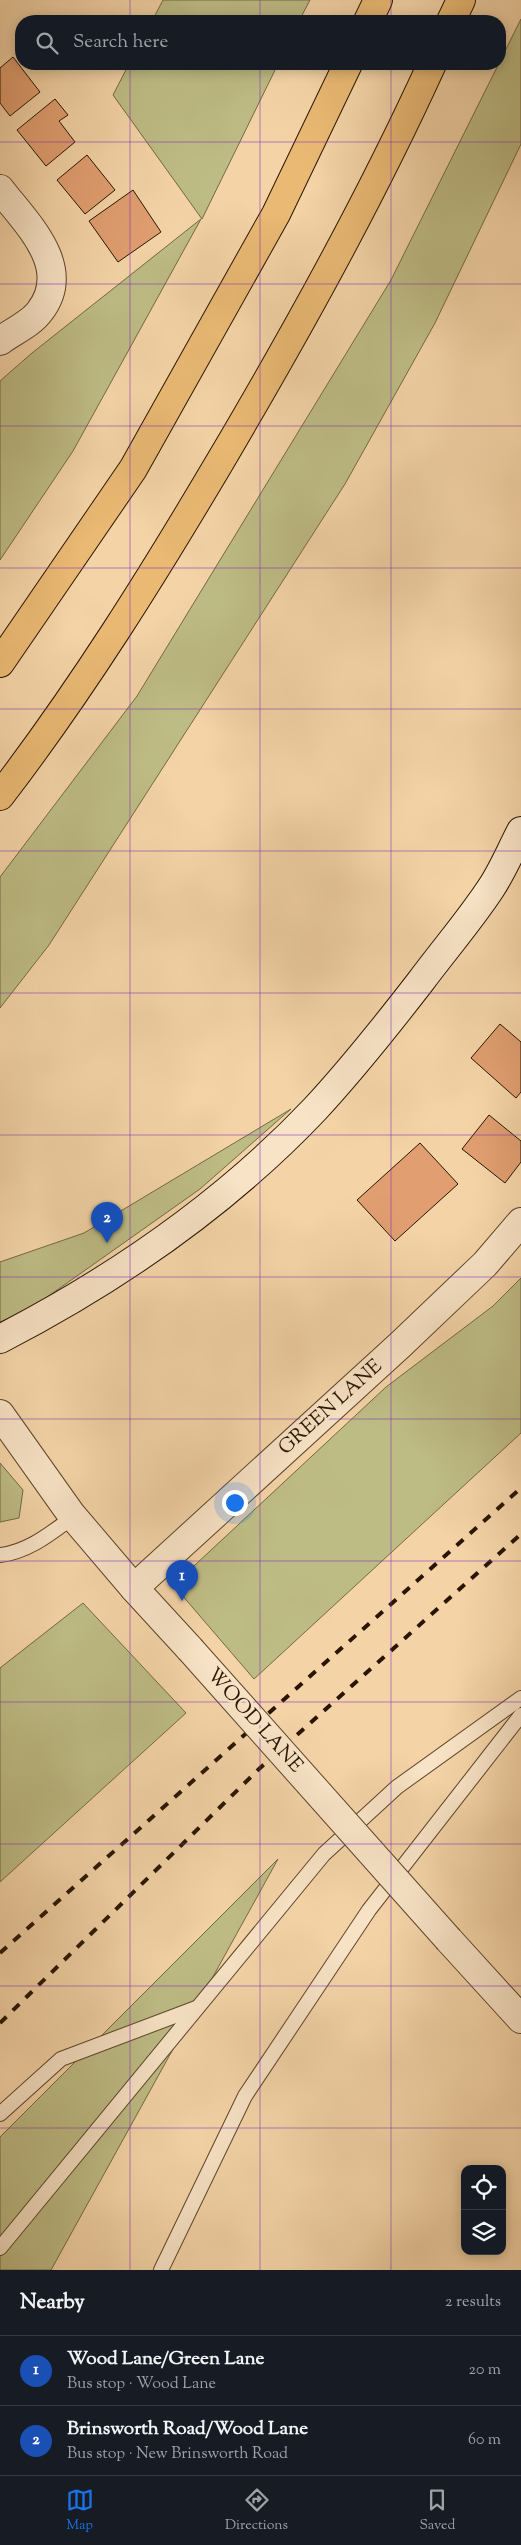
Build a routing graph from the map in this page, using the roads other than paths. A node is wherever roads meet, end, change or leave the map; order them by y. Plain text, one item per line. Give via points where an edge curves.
1 (378, 0) edge
2 (461, 0) edge
3 (371, 15) edge
4 (455, 15) edge
5 (345, 70) edge
6 (429, 70) edge
7 (0, 189) edge
8 (0, 341) edge
9 (0, 663) edge
10 (0, 796) edge
11 (521, 831) edge
12 (521, 1222) edge
13 (0, 1339) edge
14 (0, 1414) edge
15 (73, 1517) junction
16 (0, 1555) edge
17 (134, 1588) junction
18 (521, 1698) edge
19 (521, 1716) edge
20 (196, 2008) junction
21 (521, 2019) edge
22 (0, 2114) edge
23 (0, 2248) edge
24 (161, 2270) edge

1 - 3 highway
2 - 4 highway
5 - 9 highway via 276,214 133,469
6 - 10 highway via 393,150 257,400 147,585
7 - 8 street via 41,243 52,267 51,290 40,312
11 - 13 street via 492,887 372,1045 257,1165 138,1258 52,1312
12 - 17 street, GREEN LANE via 485,1264 400,1345
14 - 15 street, WOOD LANE
15 - 16 lane via 40,1540
15 - 17 street, WOOD LANE
17 - 21 street, WOOD LANE, bridge
18 - 20 lane via 396,1787 324,1854
19 - 24 lane via 369,1910 245,2096
20 - 22 lane via 60,2059
20 - 23 lane

